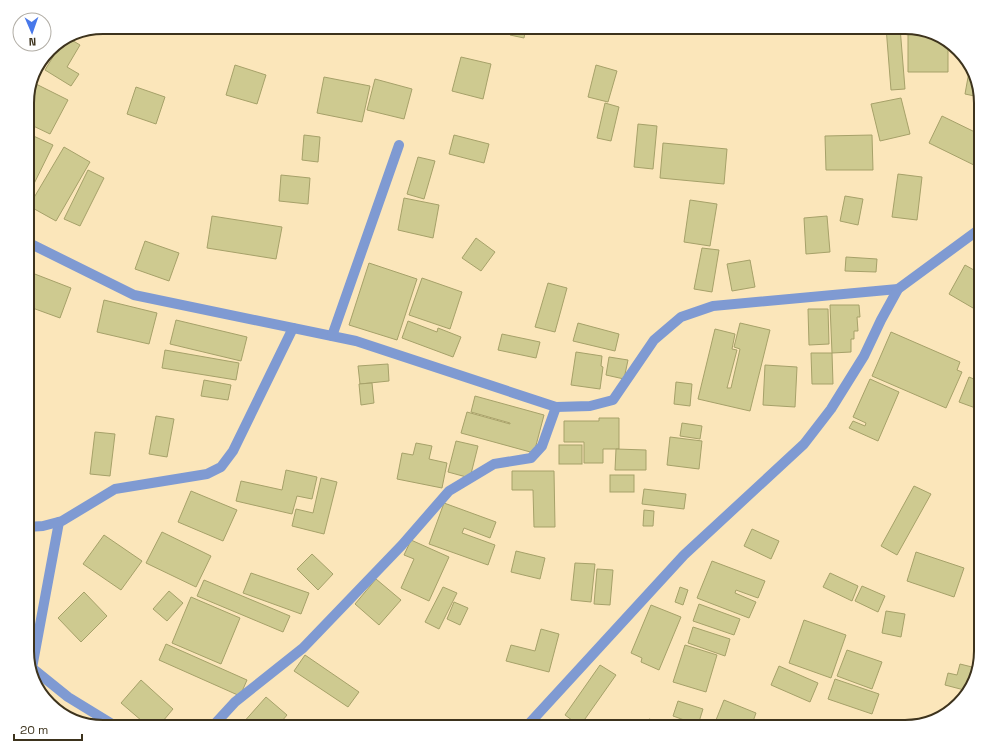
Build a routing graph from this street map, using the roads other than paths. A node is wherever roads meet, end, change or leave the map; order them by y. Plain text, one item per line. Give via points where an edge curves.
1 (399, 145) dead end
2 (974, 233) edge
3 (34, 245) edge
4 (898, 289) junction
5 (293, 328) junction
6 (332, 336) junction
7 (556, 407) junction
8 (59, 522) junction
9 (34, 527) edge
10 (34, 657) edge
11 (37, 672) edge
12 (106, 720) edge
13 (219, 720) edge
14 (533, 720) edge

1 - 6 street
2 - 4 street
3 - 5 street via 134,295
4 - 7 street via 713,306 681,317 654,340 613,400 590,406
4 - 14 street via 864,356 831,409 804,444 684,555
5 - 6 street
5 - 8 street via 233,451 221,467 207,474 115,490
6 - 7 street via 356,341
7 - 13 street via 542,446 531,458 494,464 449,491 402,545 303,648 236,702
8 - 9 street
8 - 10 street
11 - 12 street via 68,697

